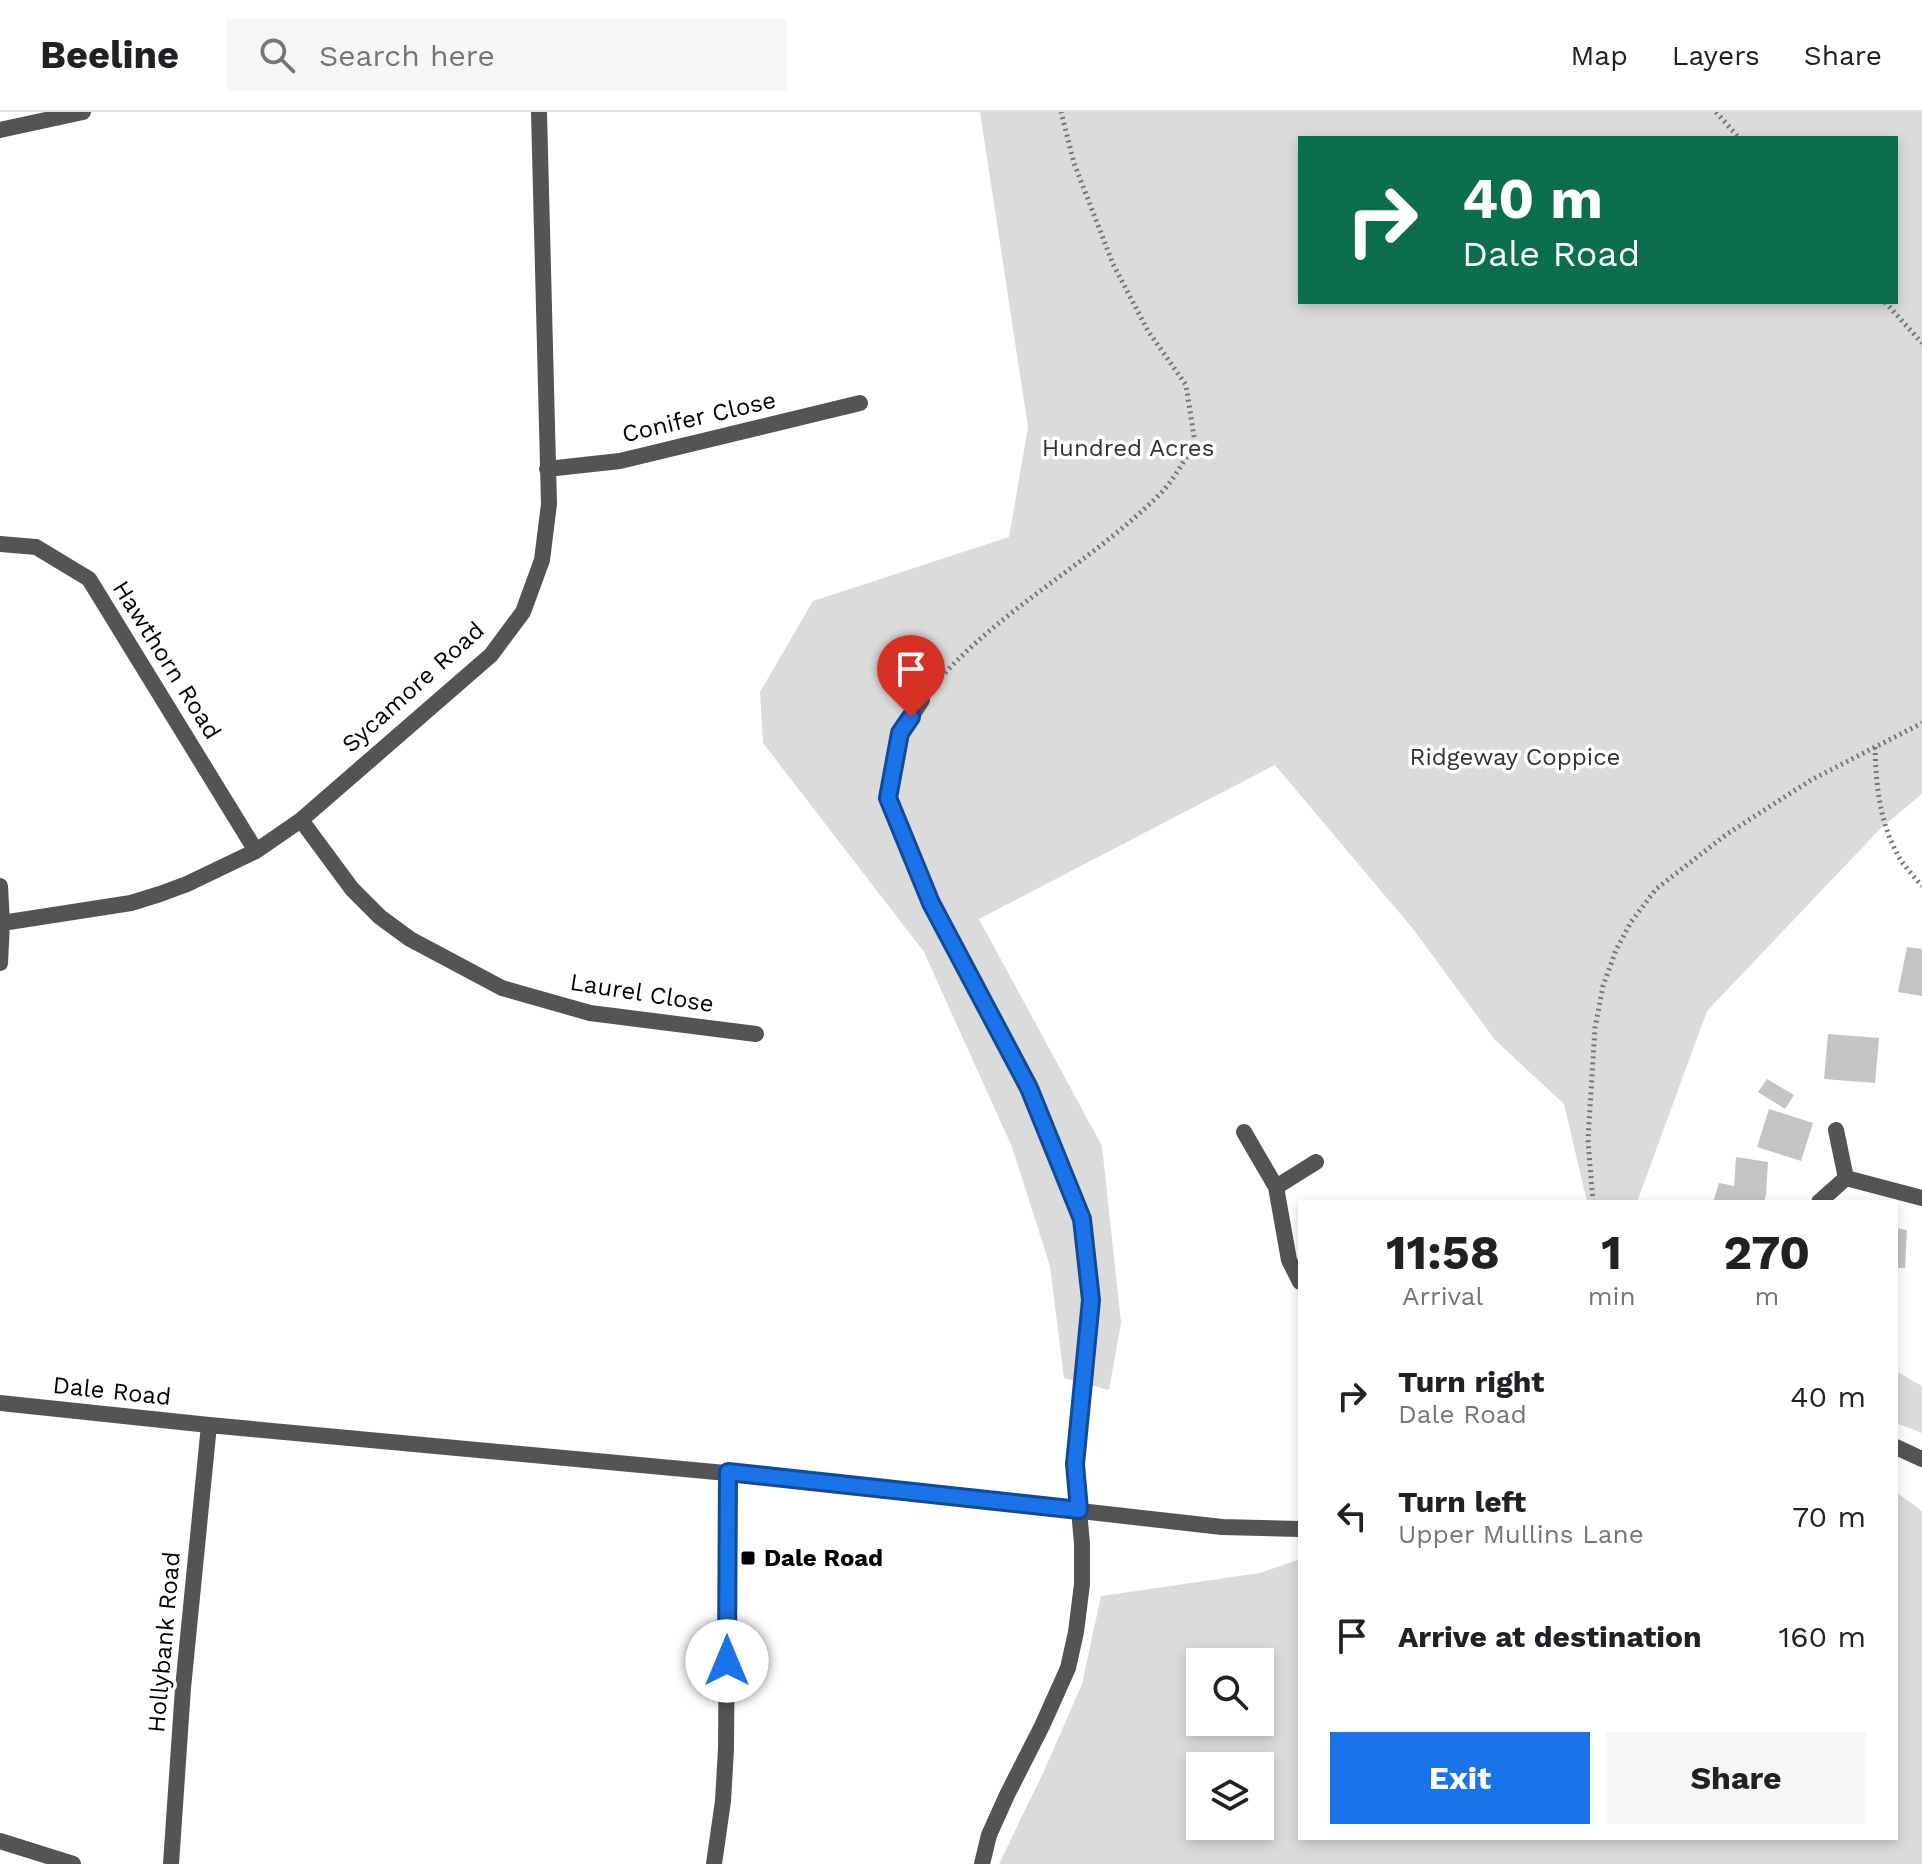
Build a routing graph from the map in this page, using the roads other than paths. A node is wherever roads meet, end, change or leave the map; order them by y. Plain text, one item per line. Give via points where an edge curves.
1 (83, 112) edge
2 (539, 112) edge
3 (0, 130) edge
4 (860, 403) dead end
5 (547, 469) junction
6 (0, 544) edge
7 (922, 700) road end
8 (301, 820) junction
9 (256, 851) junction
10 (0, 886) edge
11 (2, 923) junction
12 (0, 963) edge
13 (756, 1034) dead end
14 (1836, 1130) dead end
15 (1244, 1132) dead end
16 (1316, 1162) dead end
17 (1846, 1178) junction
18 (1276, 1187) junction
19 (1922, 1198) edge
20 (1821, 1200) edge
21 (1298, 1278) edge
22 (0, 1403) edge
23 (209, 1425) junction
24 (1898, 1448) edge
25 (1922, 1459) edge
26 (728, 1472) junction
27 (1079, 1510) junction
28 (1298, 1529) edge
29 (0, 1841) edge
30 (73, 1864) edge
31 (171, 1864) edge
32 (714, 1864) edge
33 (982, 1864) edge

1 - 3 street
2 - 5 street, Sycamore Road
4 - 5 street, Conifer Close via 620,461
5 - 8 street, Sycamore Road via 542,560 523,612 491,655
6 - 9 street, Hawthorn Road via 36,547 89,579
7 - 27 street via 900,733 888,798 931,903 1029,1088 1082,1219 1091,1300 1075,1464
8 - 9 street, Sycamore Road
8 - 13 street, Laurel Close via 352,889 380,917 502,988 590,1013
9 - 11 street, Sycamore Road via 131,903
10 - 11 street
11 - 12 street
14 - 17 street
15 - 18 street
16 - 18 street
17 - 19 street
17 - 20 street
18 - 21 street via 1289,1260
22 - 23 street, Dale Road
23 - 26 street, Dale Road
23 - 31 street, Hollybank Road
24 - 25 street
26 - 27 street, Dale Road
26 - 32 street via 726,1749
27 - 28 street, Dale Road via 1222,1527
27 - 33 street via 1082,1584 1068,1668 989,1835
29 - 30 street

